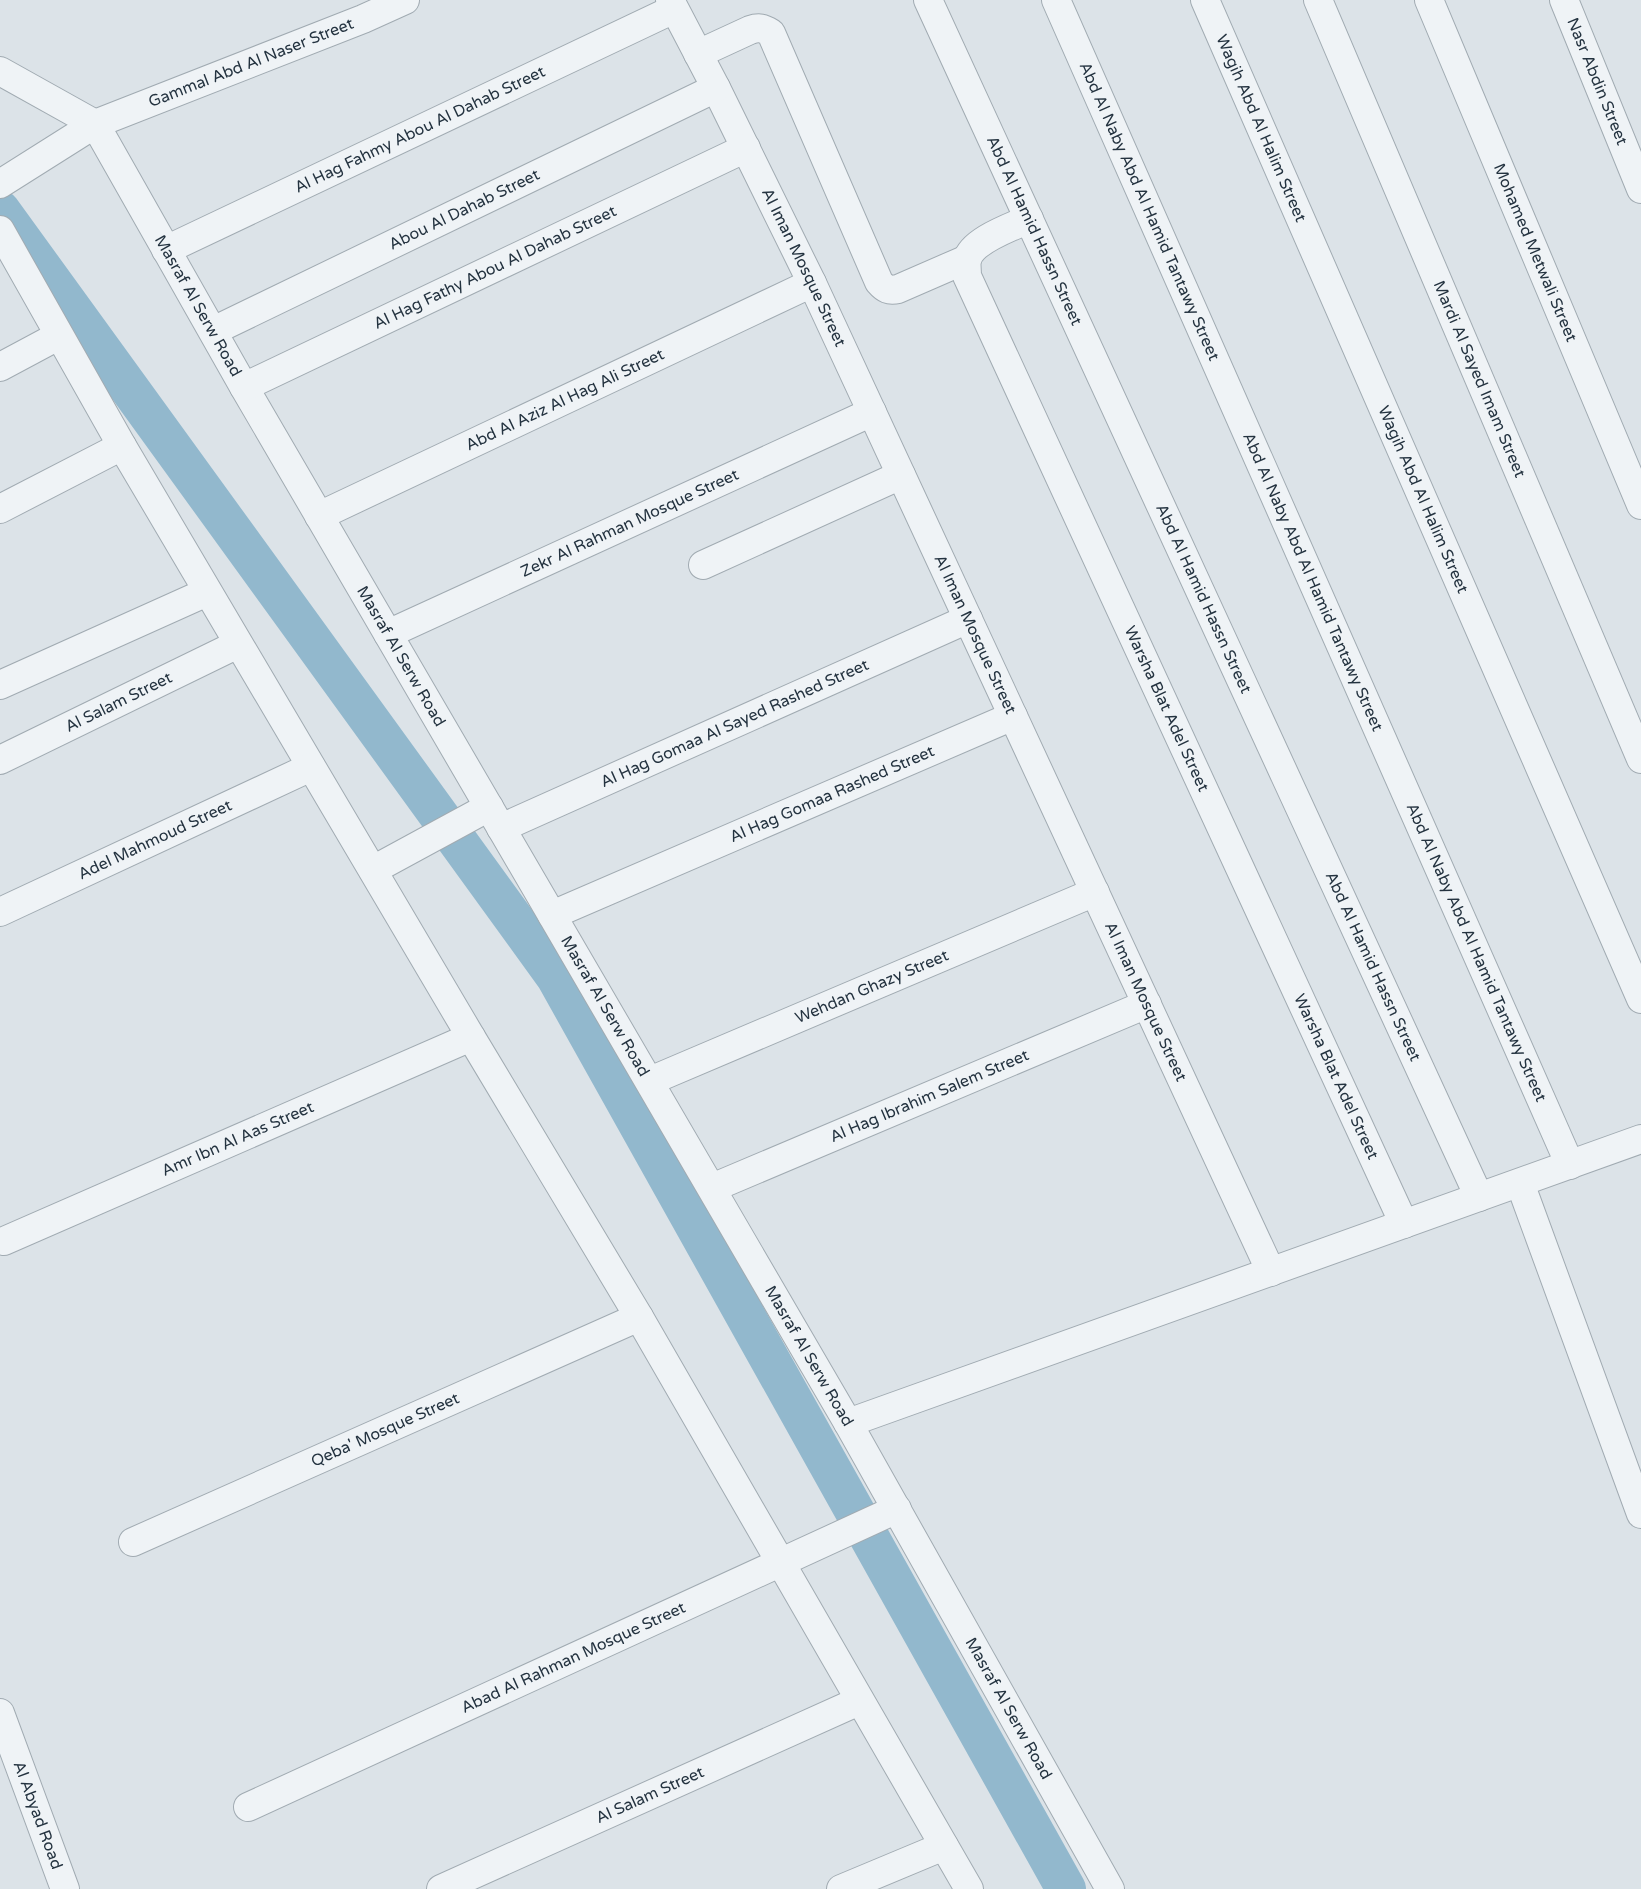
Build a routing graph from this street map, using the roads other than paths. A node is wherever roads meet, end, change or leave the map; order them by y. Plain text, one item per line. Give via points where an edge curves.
1 (405, 0) edge
2 (928, 0) edge
3 (1056, 0) edge
4 (1205, 0) edge
5 (1318, 0) edge
6 (1430, 0) edge
7 (1564, 0) edge
8 (672, 4) edge
9 (358, 10) edge
10 (698, 54) junction
11 (0, 71) edge
12 (716, 88) junction
13 (95, 124) junction
14 (746, 148) junction
15 (0, 184) edge
16 (1641, 189) edge
17 (1029, 219) junction
18 (0, 230) edge
19 (166, 250) junction
20 (967, 259) junction
21 (812, 283) junction
22 (213, 332) junction
23 (58, 336) junction
24 (0, 367) edge
25 (244, 387) junction
26 (872, 412) junction
27 (122, 446) junction
28 (901, 475) junction
29 (1641, 505) edge
30 (0, 508) edge
31 (320, 516) junction
32 (703, 565) dead end
33 (207, 592) junction
34 (968, 619) junction
35 (388, 634) junction
36 (238, 644) junction
37 (0, 685) edge
38 (1013, 716) junction
39 (1641, 759) edge
40 (0, 760) edge
41 (311, 767) junction
42 (495, 817) junction
43 (373, 870) junction
44 (1095, 892) junction
45 (0, 912) edge
46 (552, 915) junction
47 (1641, 999) edge
48 (1146, 1004) junction
49 (471, 1037) junction
50 (650, 1081) junction
51 (1641, 1139) edge
52 (1570, 1164) junction
53 (1520, 1183) junction
54 (712, 1188) junction
55 (1479, 1197) junction
56 (1404, 1224) junction
57 (4, 1241) dead end
58 (1271, 1272) junction
59 (638, 1317) junction
60 (848, 1423) junction
61 (897, 1509) junction
62 (1641, 1514) edge
63 (132, 1542) dead end
64 (781, 1562) junction
65 (859, 1701) junction
66 (0, 1713) edge
67 (248, 1807) dead end
68 (944, 1846) junction
69 (66, 1889) edge
70 (441, 1889) edge
71 (841, 1889) edge
72 (969, 1889) edge
73 (1110, 1889) edge

1 - 9 street, Gammal Abd Al Naser Street
2 - 17 street, Abd Al Hamid Hassn Street
3 - 52 street, Abd Al Naby Abd Al Hamid Tantawy Street
4 - 47 street, Wagih Abd Al Halim Street
5 - 39 street, Mardi Al Sayed Imam Street
6 - 29 street, Mohamed Metwali Street
7 - 16 street, Nasr Abdin Street
8 - 10 street, Al Iman Mosque Street
8 - 19 street, Al Hag Fahmy Abou Al Dahab Street
9 - 13 street, Gammal Abd Al Naser Street
10 - 12 street, Al Iman Mosque Street
10 - 20 street via 750,30 758,28 770,33 884,288 898,289
11 - 13 street
12 - 14 street, Al Iman Mosque Street
12 - 22 street, Abou Al Dahab Street
13 - 15 street, Gammal Abd Al Naser Street
13 - 19 street, Masraf Al Serw Road
14 - 21 street, Al Iman Mosque Street
14 - 25 street, Al Hag Fathy Abou Al Dahab Street
17 - 20 street via 981,242
17 - 55 street, Abd Al Hamid Hassn Street
18 - 23 street
19 - 22 street, Masraf Al Serw Road
20 - 56 street, Warsha Blat Adel Street via 967,276
21 - 26 street, Al Iman Mosque Street
21 - 31 street, Abd Al Aziz Al Hag Ali Street
22 - 25 street, Masraf Al Serw Road
23 - 24 street
23 - 27 street
25 - 31 street, Masraf Al Serw Road
26 - 28 street, Al Iman Mosque Street
26 - 35 street, Zekr Al Rahman Mosque Street
27 - 30 street
27 - 33 street
28 - 32 street
28 - 34 street, Al Iman Mosque Street
31 - 35 street, Masraf Al Serw Road
33 - 36 street
33 - 37 street
34 - 38 street, Al Iman Mosque Street
34 - 42 street, Al Hag Gomaa Al Sayed Rashed Street
35 - 42 street, Masraf Al Serw Road
36 - 40 street, Al Salam Street
36 - 41 street
38 - 44 street, Al Iman Mosque Street
38 - 46 street, Al Hag Gomaa Rashed Street
41 - 43 street
41 - 45 street, Adel Mahmoud Street
42 - 43 street, Al Hag Gomaa Al Sayed Rashed Street
42 - 46 street, Masraf Al Serw Road
43 - 49 street
44 - 48 street, Al Iman Mosque Street
44 - 50 street, Wehdan Ghazy Street
46 - 50 street, Masraf Al Serw Road
48 - 54 street, Al Hag Ibrahim Salem Street
48 - 58 street, Al Iman Mosque Street
49 - 57 street, Amr Ibn Al Aas Street
49 - 59 street
50 - 54 street, Masraf Al Serw Road
51 - 52 street
52 - 53 street
53 - 55 street
53 - 62 street
54 - 60 street, Masraf Al Serw Road
55 - 56 street
56 - 58 street
58 - 60 street
59 - 63 street, Qeba' Mosque Street
59 - 64 street
60 - 61 street, Masraf Al Serw Road
61 - 64 street, Abad Al Rahman Mosque Street
61 - 73 street, Masraf Al Serw Road
64 - 65 street
64 - 67 street, Abad Al Rahman Mosque Street
65 - 68 street
65 - 70 street, Al Salam Street
66 - 69 street, Al Abyad Road
68 - 71 street
68 - 72 street

